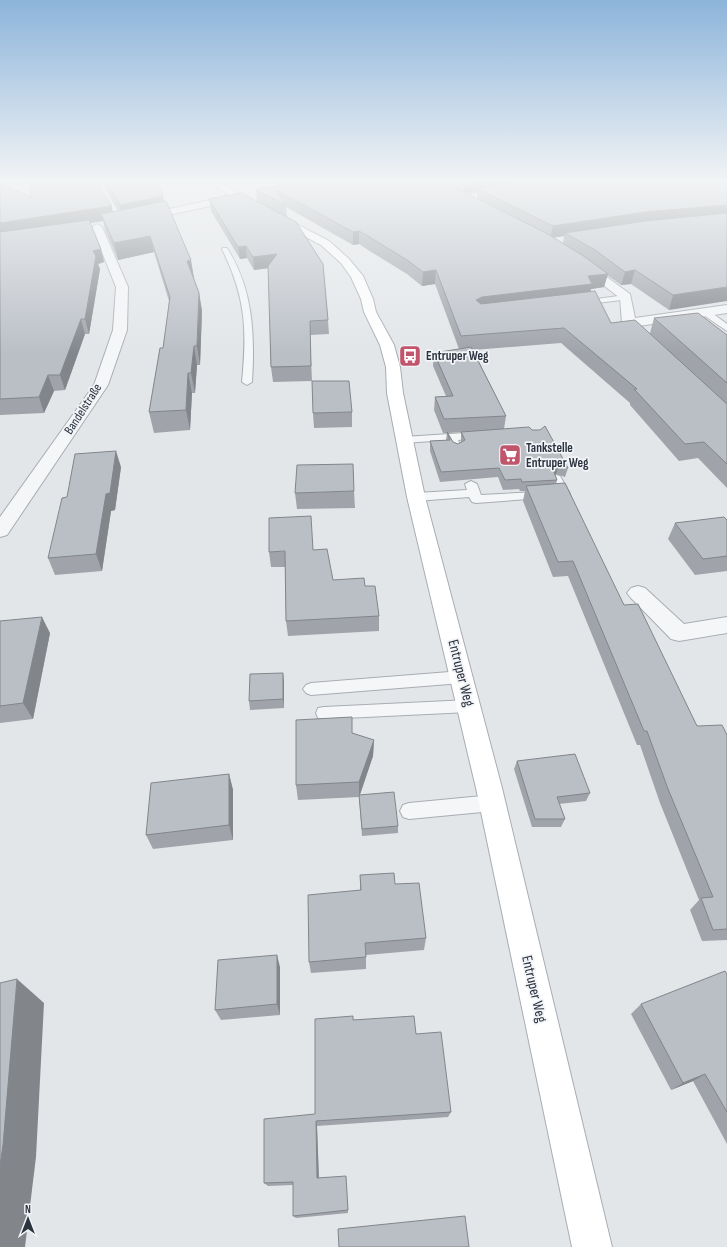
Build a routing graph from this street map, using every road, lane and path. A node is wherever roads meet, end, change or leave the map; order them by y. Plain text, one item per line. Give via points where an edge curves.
1 (98, 238) edge
2 (316, 238) edge
3 (225, 249) dead end
4 (568, 255) edge
5 (626, 298) junction
6 (572, 304) edge
7 (727, 309) edge
8 (705, 312) junction
9 (628, 323) junction
10 (727, 328) edge
11 (656, 349) edge
12 (247, 382) dead end
13 (491, 434) edge
14 (452, 437) junction
15 (404, 440) junction
16 (457, 449) edge
17 (556, 478) edge
18 (416, 497) junction
19 (0, 531) edge
20 (638, 593) dead end
21 (727, 625) edge
22 (462, 677) junction
23 (310, 689) dead end
24 (469, 706) junction
25 (324, 713) dead end
26 (493, 803) junction
27 (409, 811) dead end
28 (592, 1247) edge

1 - 19 street, Bandelstraße via 122,287 120,330 101,385
2 - 15 main road, Entruper Weg via 345,261 357,276 368,299 370,312 387,345 394,368 395,393
3 - 12 lane via 240,280 249,321
4 - 5 street
5 - 6 lane
5 - 9 street
7 - 8 street
8 - 9 street
8 - 10 lane
9 - 11 street
13 - 14 lane
14 - 15 lane
14 - 16 lane
15 - 18 main road, Entruper Weg
17 - 18 lane via 564,494 476,499 472,488
18 - 22 main road, Entruper Weg
20 - 21 street via 679,633
22 - 23 lane
22 - 24 main road, Entruper Weg
24 - 25 lane
24 - 26 main road, Entruper Weg
26 - 27 lane
26 - 28 main road, Entruper Weg

